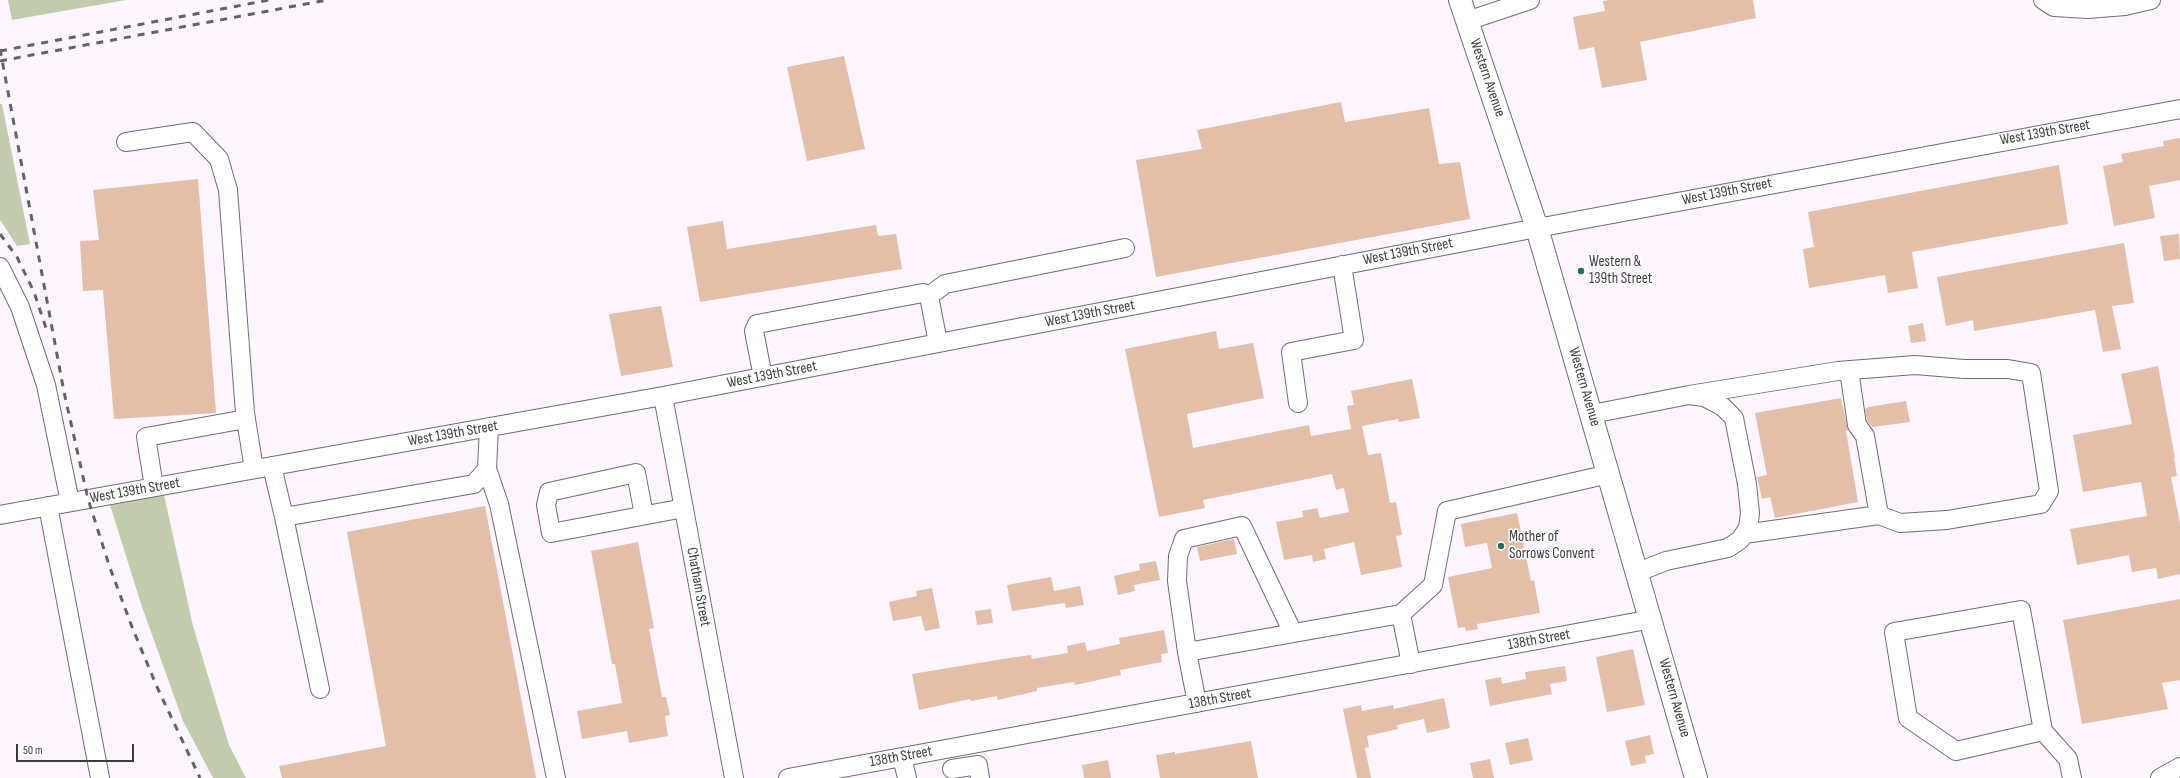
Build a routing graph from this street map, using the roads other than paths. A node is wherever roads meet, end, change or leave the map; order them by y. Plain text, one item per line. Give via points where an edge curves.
1 (1460, 0) edge
2 (1530, 0) edge
3 (2042, 0) edge
4 (2151, 0) edge
5 (1467, 21) junction
6 (2180, 109) edge
7 (126, 142) dead end
8 (1537, 228) junction
9 (1125, 248) dead end
10 (1342, 265) junction
11 (0, 267) edge
12 (929, 296) junction
13 (938, 343) junction
14 (1850, 370) junction
15 (763, 377) junction
16 (663, 396) junction
17 (1689, 396) junction
18 (1298, 403) dead end
19 (1592, 414) junction
20 (246, 419) junction
21 (489, 427) junction
22 (272, 466) junction
23 (254, 469) junction
24 (486, 469) junction
25 (1609, 474) junction
26 (154, 487) junction
27 (70, 502) junction
28 (48, 506) junction
29 (684, 508) junction
30 (0, 515) edge
31 (644, 515) junction
32 (1879, 515) junction
33 (284, 517) junction
34 (1744, 534) junction
35 (1638, 572) junction
36 (1401, 614) junction
37 (1652, 619) junction
38 (1293, 633) junction
39 (1187, 652) junction
40 (1411, 664) junction
41 (320, 689) dead end
42 (1197, 703) junction
43 (2043, 731) junction
44 (948, 749) junction
45 (902, 757) junction
46 (2180, 767) edge
47 (953, 774) edge
48 (100, 778) edge
49 (556, 778) edge
50 (734, 778) edge
51 (788, 778) edge
52 (907, 778) edge
53 (980, 778) edge
54 (1696, 778) edge
55 (2072, 778) edge
56 (2160, 778) edge

1 - 5 main road, Western Avenue
2 - 5 street
3 - 4 street via 2054,7 2088,9 2125,6
5 - 8 main road, Western Avenue
6 - 8 street, West 139th Street
7 - 20 street via 193,132 219,159 228,190
8 - 10 street, West 139th Street
8 - 19 main road, Western Avenue
9 - 12 street via 945,284
10 - 13 street, West 139th Street
10 - 18 street via 1354,340 1291,352
11 - 27 street via 20,306 46,385
12 - 13 street
12 - 15 street via 923,293 757,324 754,331
13 - 15 street, West 139th Street
14 - 17 street
14 - 32 street via 1857,425 1864,436
14 - 32 street via 1915,365 1964,370 2008,369 2032,373 2049,491 2042,504 1947,520 1900,523
15 - 16 street, West 139th Street
16 - 21 street, West 139th Street
16 - 29 street, Chatham Street
17 - 19 street
17 - 34 street via 1704,397 1723,407 1734,418 1741,442 1750,513 1748,528
19 - 25 main road, Western Avenue
20 - 23 street
20 - 26 street via 146,437
21 - 22 street, West 139th Street
21 - 24 street
22 - 23 street, West 139th Street
22 - 33 street
23 - 26 street, West 139th Street
24 - 33 street via 474,484
24 - 49 street via 499,504
25 - 35 main road, Western Avenue
25 - 36 street via 1446,511 1434,585
26 - 27 street, West 139th Street
27 - 28 street, West 139th Street
28 - 30 street, West 139th Street
28 - 48 street
29 - 31 street
29 - 50 street, Chatham Street
31 - 31 street via 551,533 546,505 549,492 636,473
32 - 34 street
33 - 41 street
34 - 35 street via 1728,548 1666,561
35 - 37 main road, Western Avenue
36 - 38 street
36 - 40 street
37 - 40 street, 138th Street
37 - 54 main road, Western Avenue
38 - 39 street
38 - 39 street via 1242,526 1184,539 1178,556 1177,581
39 - 42 street
40 - 42 street, 138th Street
42 - 44 street, 138th Street
43 - 43 street via 2021,610 1894,632 1908,718 1956,751
43 - 55 street via 2068,759
44 - 45 street, 138th Street
44 - 47 street
45 - 51 street, 138th Street
45 - 52 street
46 - 56 street
47 - 53 street via 978,765

